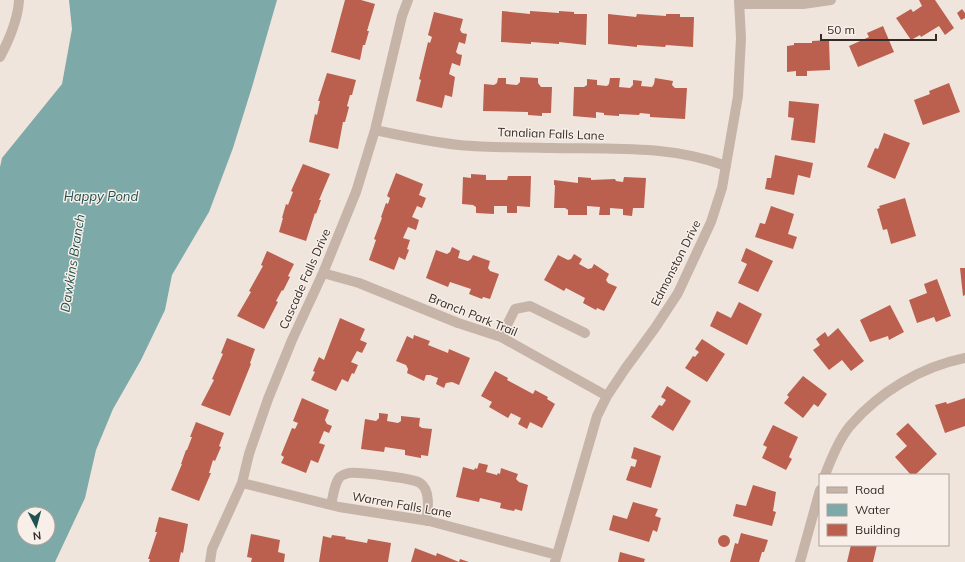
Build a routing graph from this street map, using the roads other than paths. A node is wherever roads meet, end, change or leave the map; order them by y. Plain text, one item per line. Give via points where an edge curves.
1 (19, 0) edge
2 (408, 0) edge
3 (831, 0) edge
4 (739, 2) edge
5 (0, 57) edge
6 (375, 130) junction
7 (726, 166) junction
8 (323, 273) junction
9 (585, 333) dead end
10 (501, 337) junction
11 (965, 358) edge
12 (608, 396) junction
13 (825, 474) edge
14 (242, 483) junction
15 (819, 494) edge
16 (331, 505) junction
17 (426, 521) junction
18 (556, 559) edge
19 (210, 562) edge
20 (800, 562) edge

1 - 5 street via 19,8 8,42
2 - 6 street, Cascade Falls Drive
3 - 4 street via 803,4
4 - 7 street, Edmonston Drive via 741,38 738,96
6 - 7 street, Tanalian Falls Lane via 459,145 678,153
6 - 8 street, Cascade Falls Drive via 356,192
7 - 12 street, Edmonston Drive via 711,222 678,293
8 - 10 street, Branch Park Trail via 359,283 458,324
8 - 14 street, Cascade Falls Drive via 268,399
9 - 10 street via 530,306 515,308
10 - 12 street, Branch Park Trail
11 - 13 street via 918,373 880,396 849,426 831,457
12 - 18 street, Edmonston Drive via 596,416
14 - 16 street, Warren Falls Lane
14 - 19 street, Cascade Falls Drive via 212,550
15 - 20 street
16 - 17 street, Warren Falls Lane
16 - 17 street via 338,479 348,473 411,480 420,483 426,490
17 - 18 street, Warren Falls Lane via 481,534

